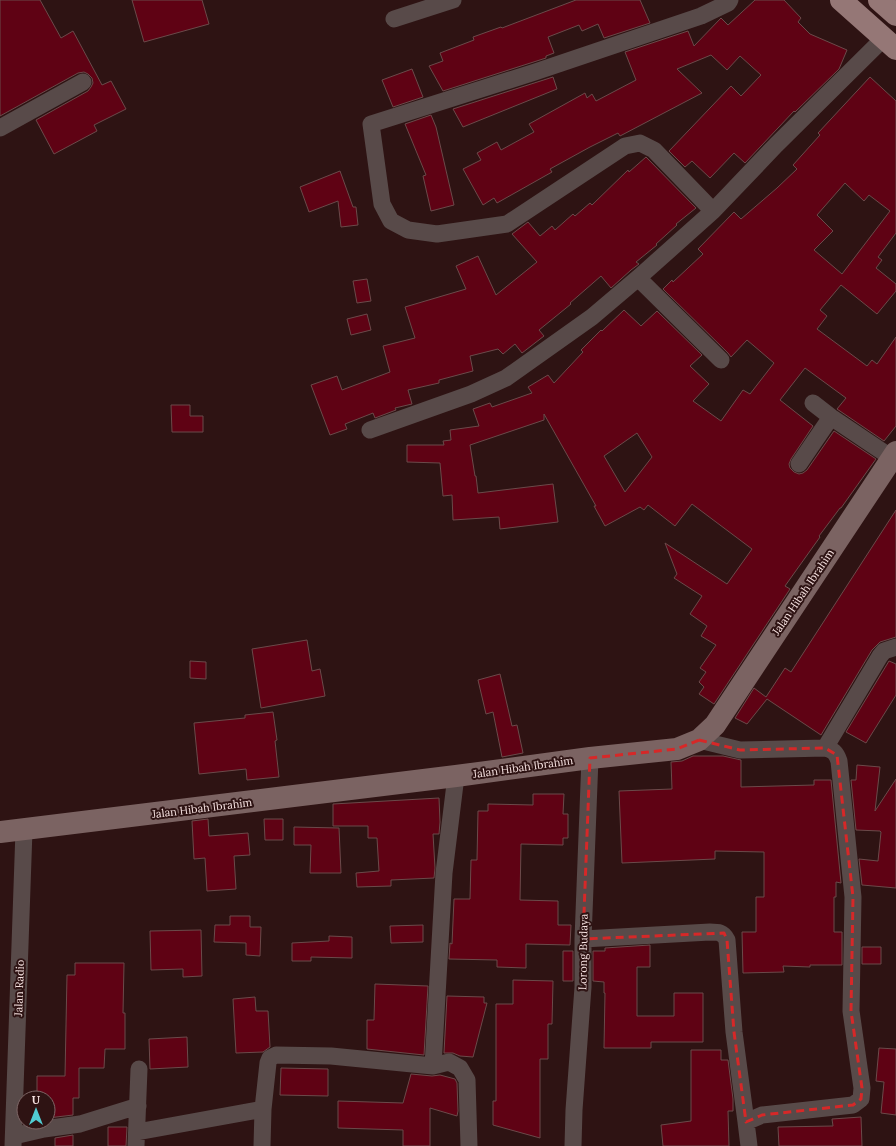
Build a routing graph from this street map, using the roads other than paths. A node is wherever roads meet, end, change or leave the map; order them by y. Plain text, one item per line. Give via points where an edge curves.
1 (453, 0) edge
2 (730, 0) edge
3 (841, 0) edge
4 (879, 0) edge
5 (896, 15) edge
6 (394, 19) dead end
7 (890, 43) edge
8 (83, 82) dead end
9 (0, 128) edge
10 (713, 211) junction
11 (638, 278) junction
12 (721, 360) dead end
13 (813, 403) dead end
14 (831, 417) junction
15 (370, 430) dead end
16 (894, 455) edge
17 (799, 464) dead end
18 (896, 647) edge
19 (700, 740) junction
20 (824, 748) junction
21 (590, 758) junction
22 (456, 776) junction
23 (24, 830) junction
24 (0, 832) edge
25 (583, 939) junction
26 (433, 1066) junction
27 (140, 1069) dead end
28 (138, 1106) junction
29 (263, 1108) junction
30 (746, 1122) junction
31 (136, 1139) edge
32 (14, 1141) edge
33 (262, 1146) edge
34 (469, 1146) edge
35 (573, 1146) edge
36 (749, 1146) edge

1 - 6 street
2 - 10 street via 701,16 371,124 382,204 391,221 408,230 437,234 507,224 625,146 640,143 654,150
3 - 7 main road
4 - 5 main road
7 - 10 street via 776,145
8 - 9 street
10 - 11 street
11 - 12 street
11 - 15 street via 592,317 506,378 471,394
13 - 14 street
14 - 16 street
14 - 17 street
16 - 19 street, Jalan Hibah Ibrahim via 715,725
18 - 20 street via 884,651 880,656
19 - 20 street via 740,750
19 - 21 street, Jalan Hibah Ibrahim via 677,749
20 - 30 street via 832,750 839,761 853,897 850,1011 862,1095 853,1105 762,1115
21 - 22 street, Jalan Hibah Ibrahim
21 - 25 street, Lorong Budaya
22 - 23 street, Jalan Hibah Ibrahim
22 - 26 street via 444,873
23 - 24 street, Jalan Hibah Ibrahim
23 - 32 street, Jalan Radio
25 - 30 street via 710,932 725,935
25 - 35 street, Lorong Budaya via 583,987
26 - 29 street via 330,1056 276,1055 270,1058 268,1063
26 - 34 street via 449,1062 460,1068 467,1080
27 - 28 street
28 - 31 street
28 - 32 street via 80,1124 44,1129
29 - 31 street
29 - 33 street
30 - 36 street

